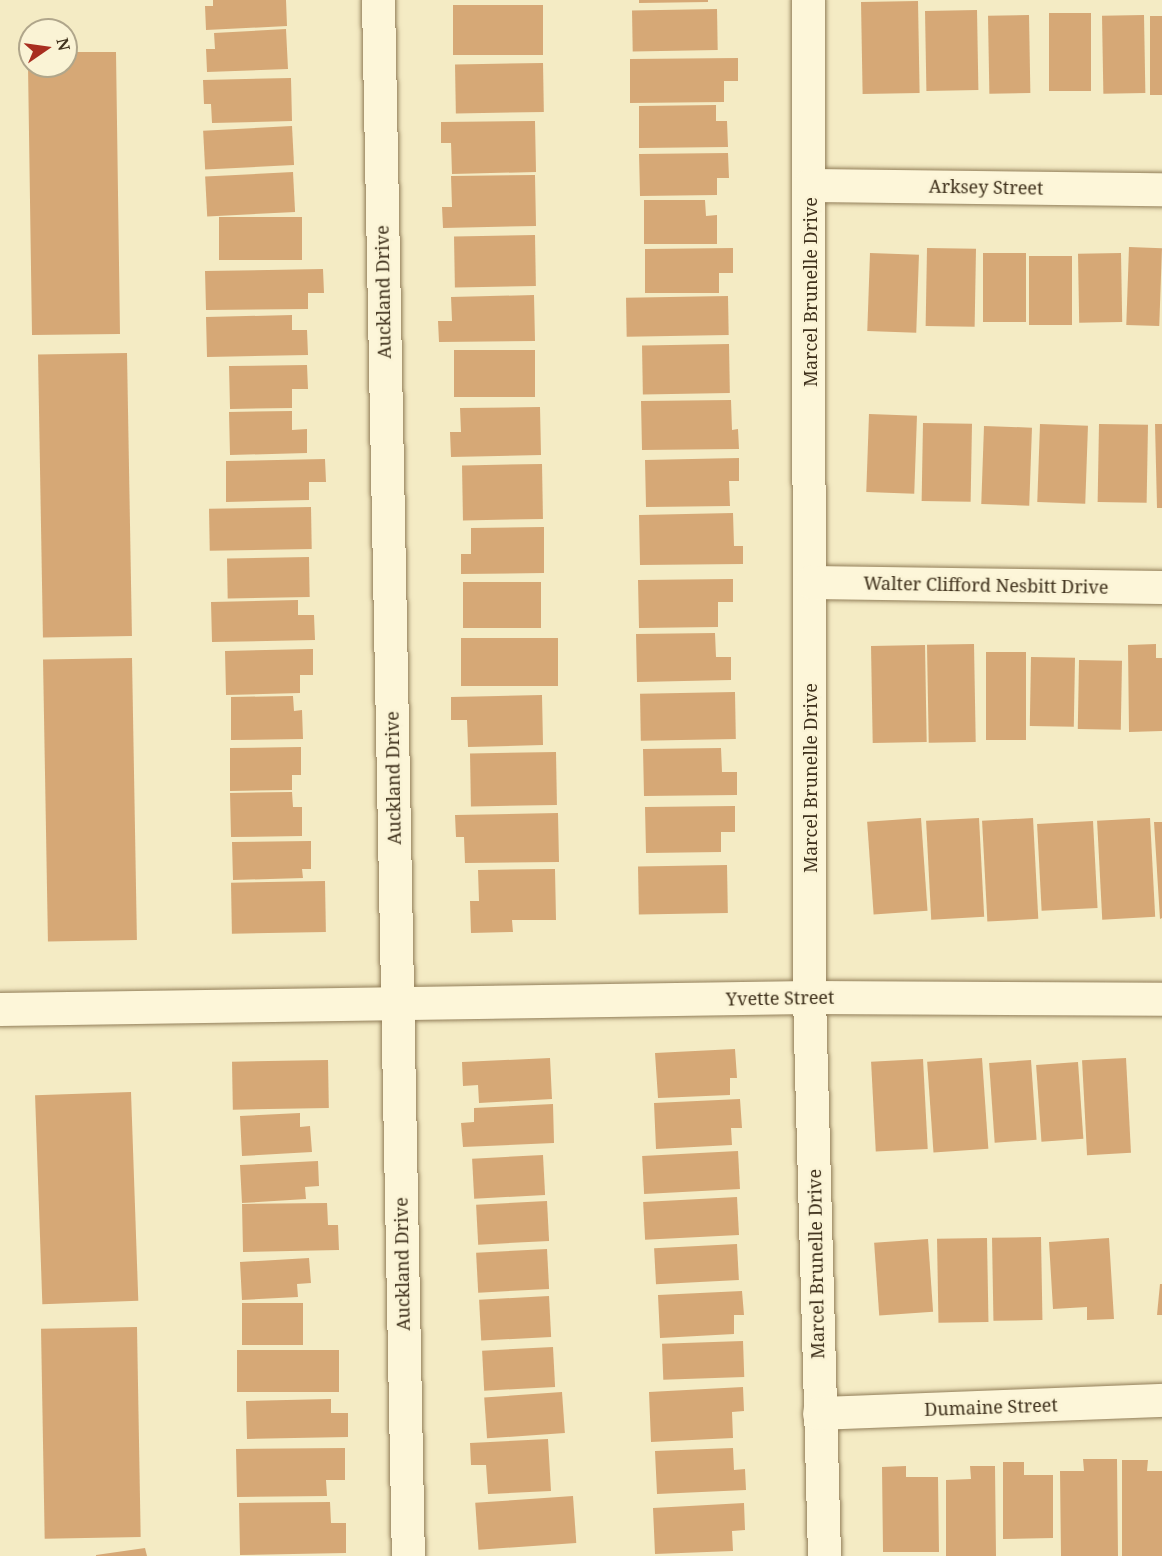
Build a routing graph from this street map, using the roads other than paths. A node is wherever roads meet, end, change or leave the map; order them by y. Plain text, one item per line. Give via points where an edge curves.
1 (378, 0) edge
2 (808, 0) edge
3 (810, 185) junction
4 (1162, 189) edge
5 (811, 582) junction
6 (1162, 587) edge
7 (809, 997) junction
8 (1162, 999) edge
9 (398, 1004) junction
10 (0, 1009) edge
11 (1162, 1400) edge
12 (819, 1413) junction
13 (408, 1556) edge
14 (824, 1556) edge

1 - 9 street, Auckland Drive
2 - 3 street, Marcel Brunelle Drive
3 - 4 street, Arksey Street
3 - 5 street, Marcel Brunelle Drive
5 - 6 street, Walter Clifford Nesbitt Drive
5 - 7 street, Marcel Brunelle Drive
7 - 8 street, Yvette Street
7 - 9 street, Yvette Street
7 - 12 street, Marcel Brunelle Drive
9 - 10 street, Yvette Street
9 - 13 street, Auckland Drive
11 - 12 street, Dumaine Street
12 - 14 street, Marcel Brunelle Drive

